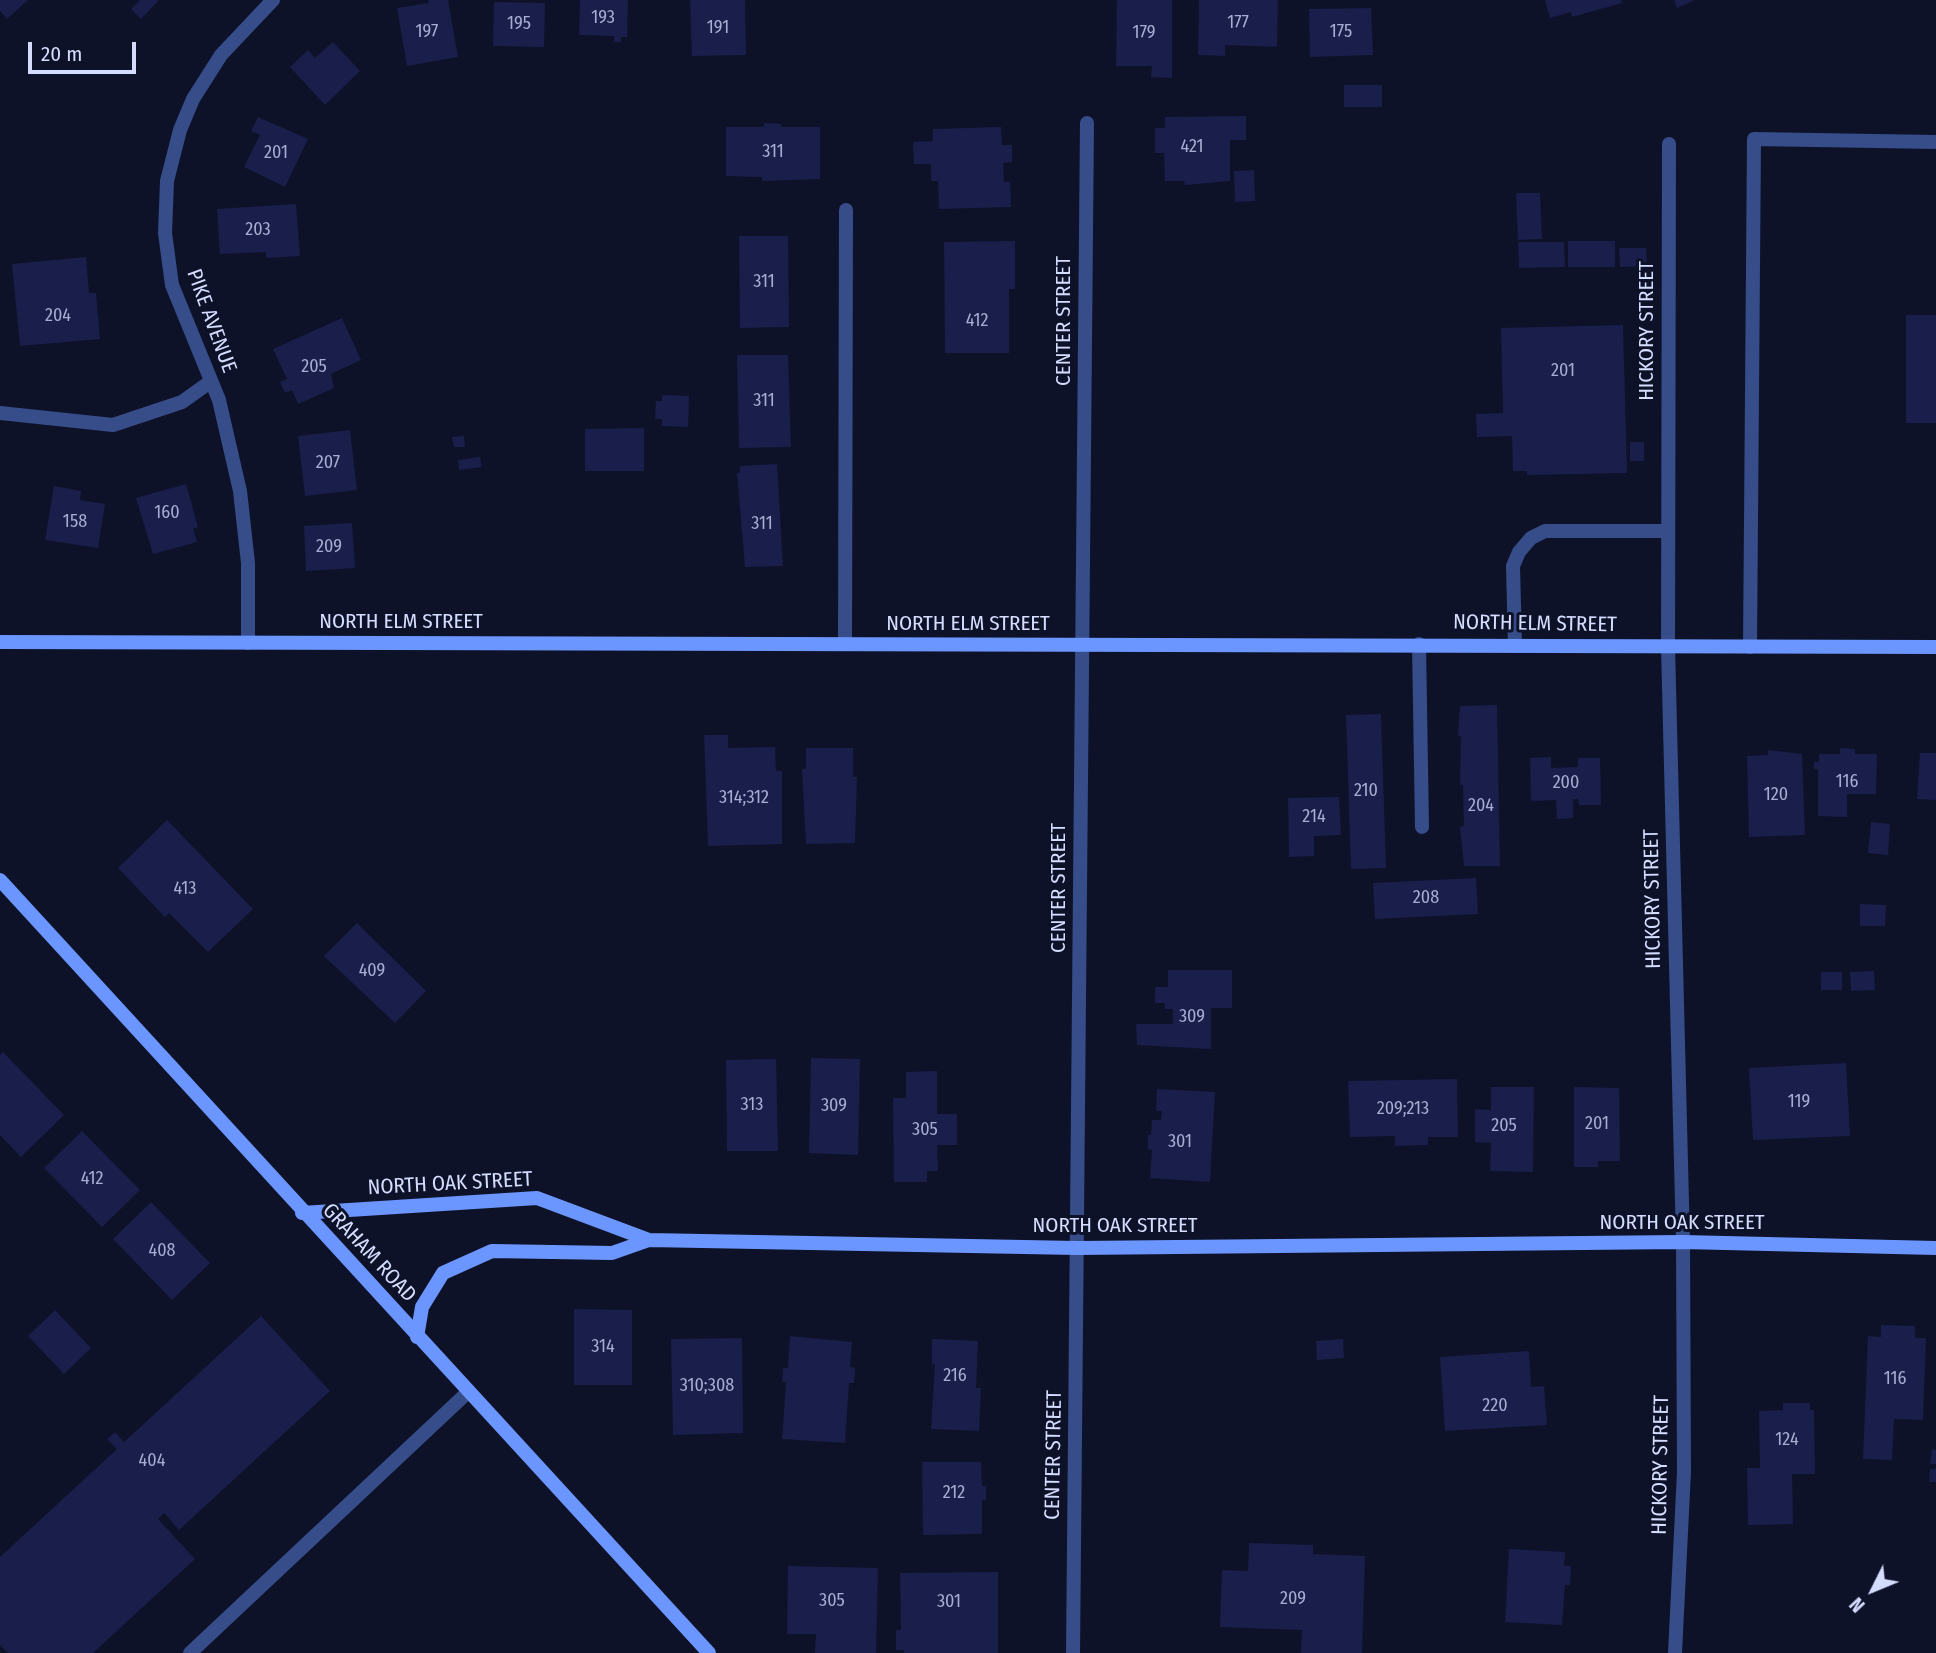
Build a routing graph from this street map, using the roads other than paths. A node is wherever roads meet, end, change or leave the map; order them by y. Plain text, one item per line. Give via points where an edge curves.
1 (273, 0) edge
2 (1087, 123) dead end
3 (1936, 142) edge
4 (1669, 144) dead end
5 (846, 210) dead end
6 (210, 382) junction
7 (0, 413) edge
8 (1668, 531) junction
9 (0, 642) edge
10 (248, 643) junction
11 (845, 644) junction
12 (1419, 644) junction
13 (1082, 645) junction
14 (1515, 646) junction
15 (1668, 647) junction
16 (1751, 647) junction
17 (1936, 647) edge
18 (1422, 827) dead end
19 (0, 880) edge
20 (302, 1213) junction
21 (649, 1240) junction
22 (1683, 1242) junction
23 (1077, 1248) junction
24 (1936, 1248) edge
25 (417, 1337) junction
26 (468, 1392) junction
27 (190, 1653) edge
28 (709, 1653) edge
29 (1073, 1653) edge
30 (1675, 1653) edge

1 - 6 street, PIKE AVENUE via 221,55 193,99 167,181 165,233 172,285
2 - 13 street, CENTER STREET
3 - 16 street via 1754,139
4 - 8 street, HICKORY STREET
5 - 11 street
6 - 7 street via 182,402 113,425
6 - 10 street, PIKE AVENUE via 219,400 240,491 248,563
8 - 14 street via 1545,531 1531,538 1513,566
8 - 15 street, HICKORY STREET
9 - 10 main road, NORTH ELM STREET
10 - 11 main road, NORTH ELM STREET
11 - 13 main road, NORTH ELM STREET
12 - 13 main road, NORTH ELM STREET
12 - 14 main road, NORTH ELM STREET
12 - 18 street
13 - 23 street, CENTER STREET
14 - 15 main road, NORTH ELM STREET
15 - 16 main road, NORTH ELM STREET
15 - 22 street, HICKORY STREET
16 - 17 main road, NORTH ELM STREET
19 - 20 main road, GRAHAM ROAD
20 - 21 main road, NORTH OAK STREET via 537,1198
20 - 25 main road, GRAHAM ROAD
21 - 23 main road, NORTH OAK STREET
21 - 25 main road via 612,1253 492,1251 443,1273 422,1307
22 - 23 main road, NORTH OAK STREET
22 - 24 main road, NORTH OAK STREET
22 - 30 street, HICKORY STREET via 1684,1472
23 - 29 street, CENTER STREET
25 - 26 main road, GRAHAM ROAD
26 - 27 street
26 - 28 main road, GRAHAM ROAD

